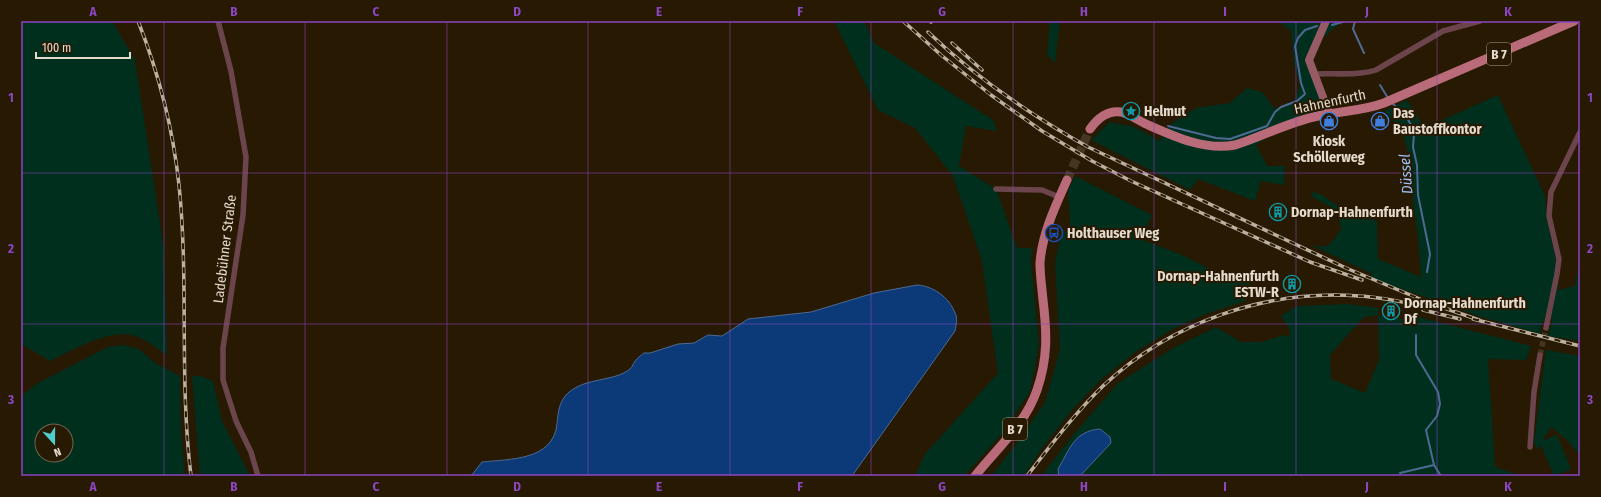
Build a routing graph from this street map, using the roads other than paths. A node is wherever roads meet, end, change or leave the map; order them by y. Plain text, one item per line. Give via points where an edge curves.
1 (218, 21) edge
2 (1326, 21) edge
3 (1480, 21) edge
4 (1574, 21) edge
5 (1315, 74) junction
6 (1330, 114) junction
7 (1090, 129) tunnel mouth
8 (1580, 132) edge
9 (1067, 180) tunnel mouth
10 (996, 189) dead end
11 (1060, 197) junction
12 (1546, 328) tunnel mouth
13 (1540, 355) tunnel mouth
14 (1530, 447) dead end
15 (258, 476) edge
16 (975, 476) edge

1 - 15 street, Ladebühner Straße via 246,157 243,215 223,348 223,380 236,422 251,452
2 - 5 street via 1309,60
3 - 5 street via 1444,31 1376,70
4 - 6 main road, Hahnenfurth / B 7 via 1399,98 1369,109
5 - 6 street
6 - 7 main road, Hahnenfurth via 1292,123 1227,146 1214,146 1176,137 1121,112 1109,113 1098,119
8 - 12 street via 1551,192 1549,216 1558,259 1558,274
9 - 11 main road, B 7
10 - 11 street via 1042,190
11 - 16 main road, B 7 via 1044,238 1040,263 1047,344 1037,392 1018,426
13 - 14 street

